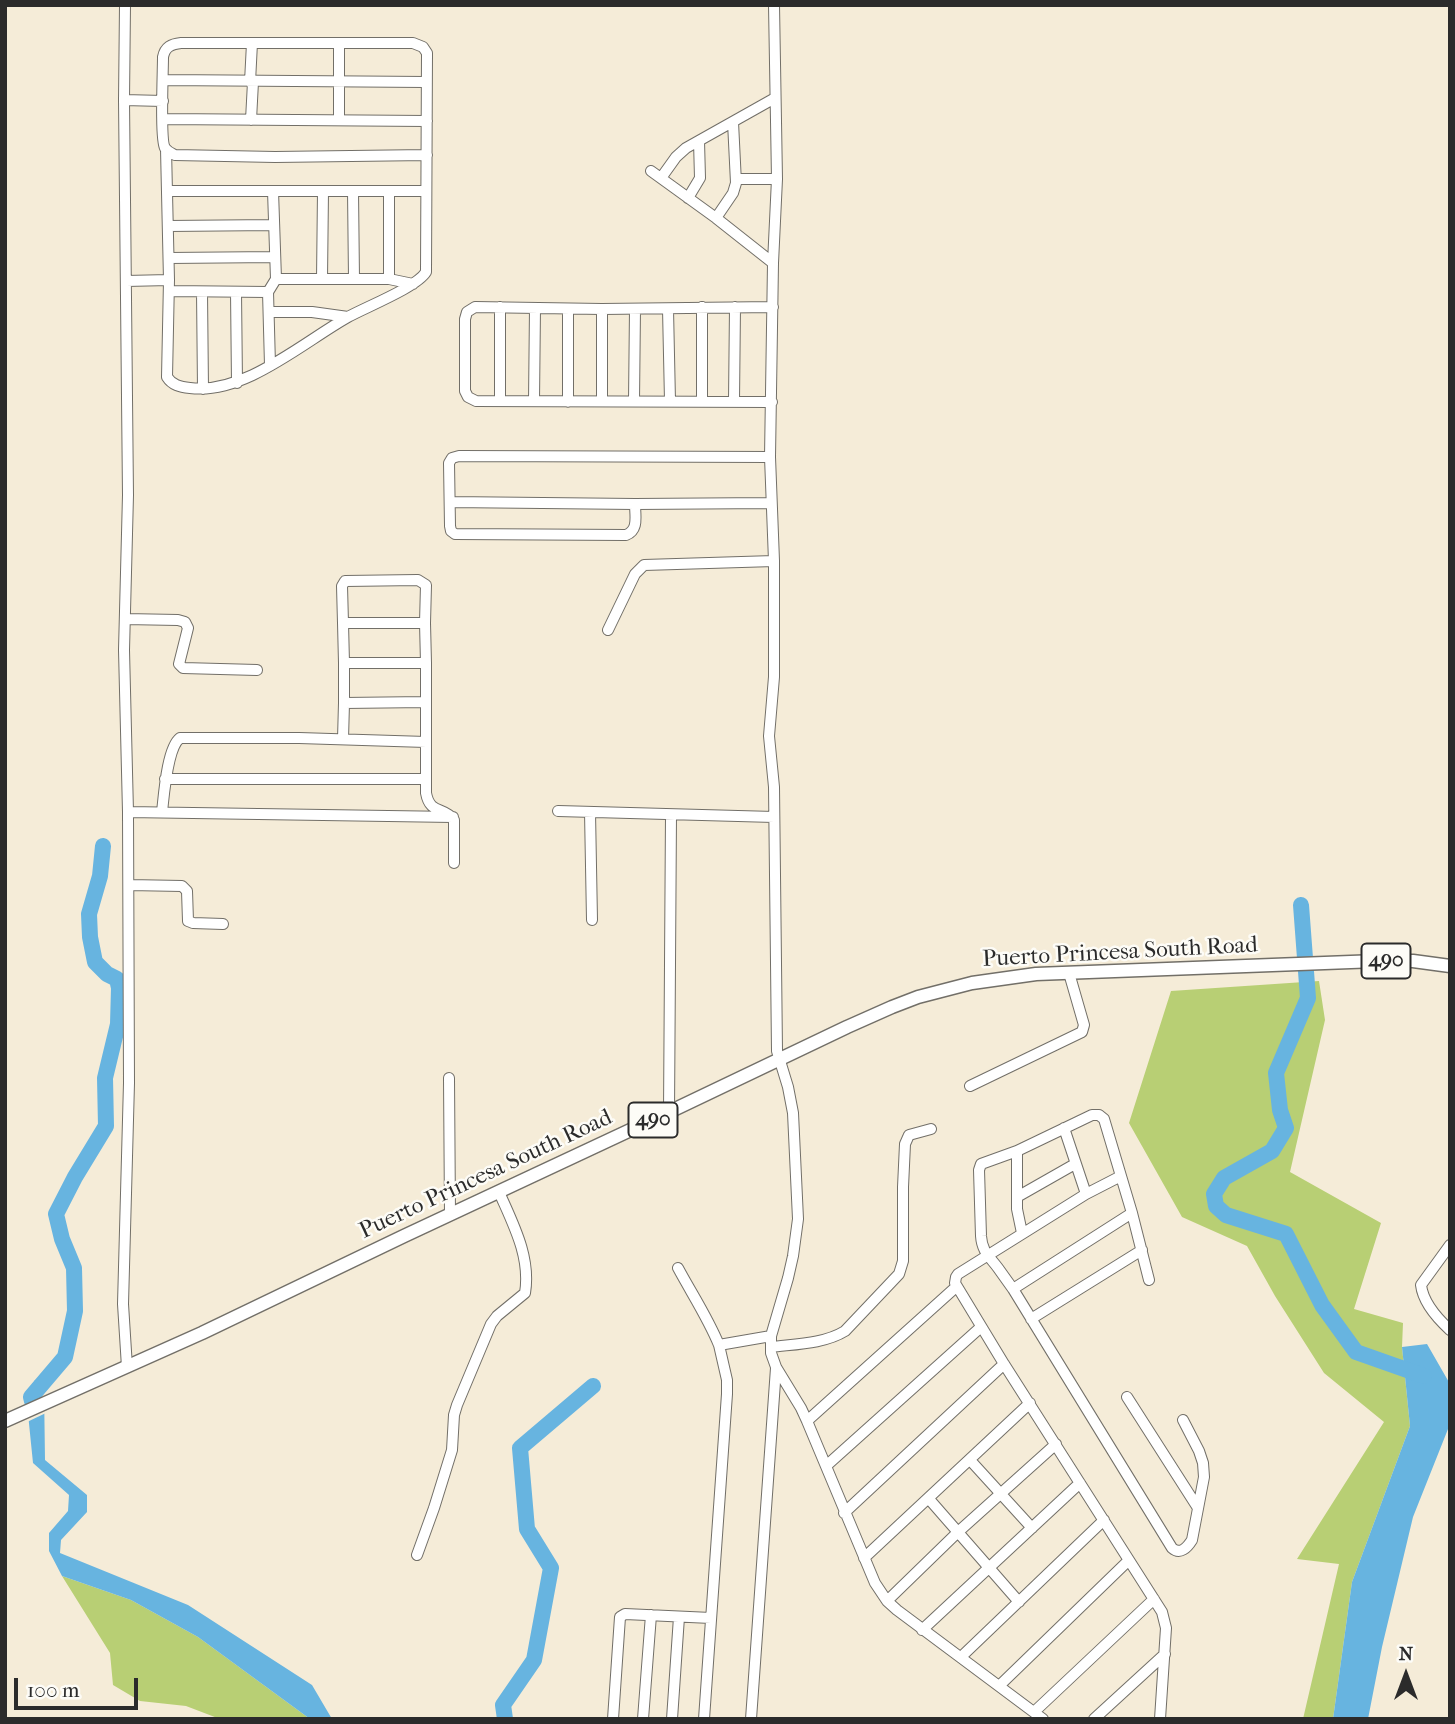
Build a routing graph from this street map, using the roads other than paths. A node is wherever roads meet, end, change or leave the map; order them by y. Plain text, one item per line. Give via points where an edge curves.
1 (125, 5) edge
2 (774, 5) edge
3 (252, 43) junction
4 (339, 44) junction
5 (163, 80) junction
6 (251, 82) junction
7 (339, 82) junction
8 (426, 82) junction
9 (775, 97) junction
10 (124, 100) junction
11 (163, 100) junction
12 (163, 120) junction
13 (251, 120) junction
14 (339, 120) junction
15 (427, 121) junction
16 (733, 122) junction
17 (699, 141) junction
18 (166, 149) junction
19 (427, 156) junction
20 (651, 171) dead end
21 (661, 178) junction
22 (737, 178) junction
23 (777, 179) junction
24 (167, 191) junction
25 (273, 191) junction
26 (323, 191) junction
27 (353, 191) junction
28 (389, 191) junction
29 (426, 191) junction
30 (688, 198) junction
31 (716, 218) junction
32 (274, 225) junction
33 (168, 226) junction
34 (275, 257) junction
35 (169, 258) junction
36 (773, 263) junction
37 (276, 279) junction
38 (322, 279) junction
39 (354, 279) junction
40 (389, 279) junction
41 (169, 280) junction
42 (126, 281) junction
43 (413, 284) junction
44 (169, 291) junction
45 (202, 292) junction
46 (236, 292) junction
47 (268, 292) junction
48 (500, 307) junction
49 (702, 307) junction
50 (735, 307) junction
51 (773, 307) junction
52 (535, 308) junction
53 (568, 309) junction
54 (602, 309) junction
55 (635, 309) junction
56 (668, 309) junction
57 (269, 312) junction
58 (348, 317) junction
59 (270, 365) junction
60 (237, 383) junction
61 (203, 389) junction
62 (500, 401) junction
63 (534, 401) junction
64 (602, 401) junction
65 (634, 401) junction
66 (670, 401) junction
67 (702, 401) junction
68 (734, 401) junction
69 (568, 402) junction
70 (772, 402) junction
71 (770, 457) junction
72 (450, 502) junction
73 (771, 503) junction
74 (635, 504) junction
75 (774, 561) junction
76 (125, 619) junction
77 (343, 623) junction
78 (425, 623) junction
79 (608, 631) dead end
80 (344, 663) junction
81 (426, 663) junction
82 (257, 670) dead end
83 (426, 702) junction
84 (344, 703) junction
85 (343, 739) junction
86 (426, 742) junction
87 (166, 779) junction
88 (425, 779) junction
89 (558, 811) dead end
90 (128, 812) junction
91 (162, 812) junction
92 (590, 812) junction
93 (671, 815) junction
94 (453, 817) junction
95 (774, 817) junction
96 (453, 863) dead end
97 (129, 885) junction
98 (593, 920) dead end
99 (223, 924) dead end
100 (1450, 966) edge
101 (1069, 973) junction
102 (779, 1060) junction
103 (449, 1078) dead end
104 (970, 1086) dead end
105 (669, 1112) junction
106 (1064, 1128) junction
107 (931, 1129) dead end
108 (1017, 1151) junction
109 (1075, 1164) junction
110 (1121, 1176) junction
111 (499, 1192) junction
112 (1086, 1194) junction
113 (1017, 1197) junction
114 (1132, 1213) junction
115 (450, 1215) junction
116 (1022, 1233) junction
117 (1450, 1245) edge
118 (1142, 1250) junction
119 (986, 1256) junction
120 (678, 1268) dead end
121 (1149, 1280) dead end
122 (956, 1287) junction
123 (1013, 1289) junction
124 (1450, 1312) edge
125 (1031, 1320) junction
126 (1441, 1322) junction
127 (981, 1327) junction
128 (1450, 1330) edge
129 (771, 1341) junction
130 (719, 1345) junction
131 (1004, 1364) junction
132 (127, 1367) junction
133 (776, 1367) junction
134 (1127, 1397) dead end
135 (1030, 1404) junction
136 (1182, 1420) dead end
137 (5, 1421) edge
138 (807, 1421) junction
139 (1056, 1444) junction
140 (970, 1460) junction
141 (826, 1466) junction
142 (1080, 1483) junction
143 (1000, 1494) junction
144 (929, 1499) junction
145 (1198, 1508) junction
146 (845, 1513) junction
147 (1104, 1520) junction
148 (1032, 1528) junction
149 (958, 1532) junction
150 (416, 1555) dead end
151 (864, 1558) junction
152 (1128, 1561) junction
153 (990, 1567) junction
154 (1154, 1599) junction
155 (887, 1601) junction
156 (1019, 1602) junction
157 (650, 1615) junction
158 (679, 1617) junction
159 (711, 1618) junction
160 (922, 1630) junction
161 (1166, 1654) junction
162 (961, 1657) junction
163 (999, 1686) junction
164 (1034, 1712) junction
165 (613, 1719) edge
166 (643, 1719) edge
167 (672, 1719) edge
168 (704, 1719) edge
169 (751, 1719) edge
170 (1043, 1719) edge
171 (1094, 1719) edge
172 (1160, 1719) edge

1 - 10 street
2 - 9 street
3 - 4 street
3 - 5 street via 171,45 164,53
3 - 6 street
4 - 7 street
4 - 8 street via 419,45 427,54
5 - 6 street
5 - 11 street
6 - 7 street
6 - 13 street
7 - 8 street
7 - 14 street
8 - 15 street
9 - 16 street
9 - 23 street
10 - 11 street
10 - 42 street
11 - 12 street
12 - 13 street
12 - 18 street
13 - 14 street
14 - 15 street
15 - 19 street
16 - 17 street
16 - 22 street
17 - 21 street via 680,153
17 - 30 street via 700,178
18 - 19 street via 179,155
18 - 24 street
19 - 29 street
20 - 21 street
21 - 30 street
22 - 23 street
22 - 31 street
23 - 36 street
24 - 25 street
24 - 33 street
25 - 26 street
25 - 32 street
26 - 27 street
26 - 38 street
27 - 28 street
27 - 39 street
28 - 29 street
28 - 40 street
29 - 43 street via 427,268
30 - 31 street
31 - 36 street
32 - 33 street
32 - 34 street
33 - 35 street
34 - 35 street
34 - 37 street
35 - 41 street
36 - 51 street
37 - 38 street
37 - 47 street
38 - 39 street
39 - 40 street
40 - 43 street
41 - 42 street
41 - 44 street
42 - 76 street
43 - 58 street
44 - 45 street
44 - 61 street via 167,377 178,386
45 - 46 street
45 - 61 street
46 - 47 street
46 - 60 street
47 - 57 street
48 - 52 street
48 - 62 street
48 - 62 street via 475,307 467,312 464,382 466,394 475,401
49 - 50 street
49 - 56 street
49 - 67 street
50 - 51 street
50 - 68 street
51 - 70 street
52 - 53 street
52 - 63 street
53 - 54 street
53 - 69 street
54 - 55 street
54 - 64 street
55 - 56 street
55 - 65 street
56 - 66 street
57 - 58 street
57 - 59 street
58 - 59 street
59 - 60 street
60 - 61 street
62 - 63 street
63 - 69 street
64 - 65 street
64 - 69 street
65 - 66 street
66 - 67 street
67 - 68 street
68 - 70 street
70 - 71 street
71 - 72 street via 455,457 449,463
71 - 73 street
72 - 74 street
72 - 74 street via 450,529 458,534 626,535 635,528
73 - 74 street
73 - 75 street
75 - 79 street via 644,565 635,573
75 - 95 street via 769,736
76 - 82 street via 185,622 188,628 179,664 183,668
76 - 90 street
77 - 78 street
77 - 78 street via 343,582 348,580 425,583
77 - 80 street
78 - 81 street
80 - 81 street
80 - 84 street
81 - 83 street
83 - 84 street
83 - 86 street
84 - 85 street
85 - 86 street
85 - 87 street via 180,738 174,744
86 - 88 street
87 - 88 street
87 - 91 street
88 - 94 street via 430,805
89 - 92 street
90 - 91 street
90 - 97 street
91 - 94 street
92 - 93 street
92 - 98 street
93 - 95 street
93 - 105 street
94 - 96 street
95 - 102 street
97 - 99 street via 185,887 188,921
97 - 132 street via 130,1083 123,1304
100 - 101 main road, Puerto Princesa South Road / 490 via 1413,961
101 - 102 main road, Puerto Princesa South Road / 490 via 947,988 891,1007
101 - 104 street via 1082,1032
102 - 105 main road, Puerto Princesa South Road / 490
102 - 129 street via 793,1114 798,1219
103 - 115 street
105 - 111 main road, Puerto Princesa South Road / 490
106 - 108 street
106 - 109 street
106 - 110 street via 1092,1115 1101,1116
107 - 129 street via 909,1135 905,1144 900,1274 840,1334
108 - 113 street
108 - 119 street via 980,1167 981,1243
109 - 112 street
109 - 113 street
110 - 112 street
110 - 114 street
111 - 115 main road, Puerto Princesa South Road / 490
111 - 150 street via 524,1254 525,1293 491,1324 457,1405 452,1450
112 - 116 street
113 - 116 street
114 - 118 street
114 - 123 street
115 - 132 main road, Puerto Princesa South Road / 490
116 - 119 street
117 - 126 street via 1421,1285
118 - 121 street
118 - 125 street
119 - 122 street via 958,1274
119 - 123 street
120 - 130 street
122 - 127 street
122 - 138 street
123 - 125 street
124 - 126 street
125 - 145 street via 1174,1550 1184,1550 1192,1540
126 - 128 street
127 - 131 street
127 - 141 street
129 - 130 street
129 - 133 street
130 - 159 street via 727,1394
131 - 135 street
131 - 146 street
132 - 137 main road, Puerto Princesa South Road / 490
133 - 138 street
133 - 169 street
134 - 145 street
135 - 139 street
135 - 140 street
136 - 145 street via 1203,1463
138 - 141 street
139 - 142 street
139 - 143 street
140 - 143 street
140 - 144 street
141 - 146 street
142 - 147 street
142 - 148 street
143 - 148 street
143 - 149 street
144 - 149 street
144 - 151 street
146 - 151 street
147 - 152 street
147 - 156 street
148 - 153 street
149 - 153 street
149 - 155 street
151 - 155 street
152 - 154 street
152 - 163 street
153 - 156 street
153 - 160 street
154 - 161 street via 1165,1619
154 - 164 street
155 - 160 street
156 - 162 street
157 - 158 street
157 - 165 street via 620,1617
157 - 166 street
158 - 159 street
158 - 167 street
159 - 168 street
160 - 162 street
161 - 171 street
161 - 172 street
162 - 163 street
163 - 164 street
164 - 170 street

